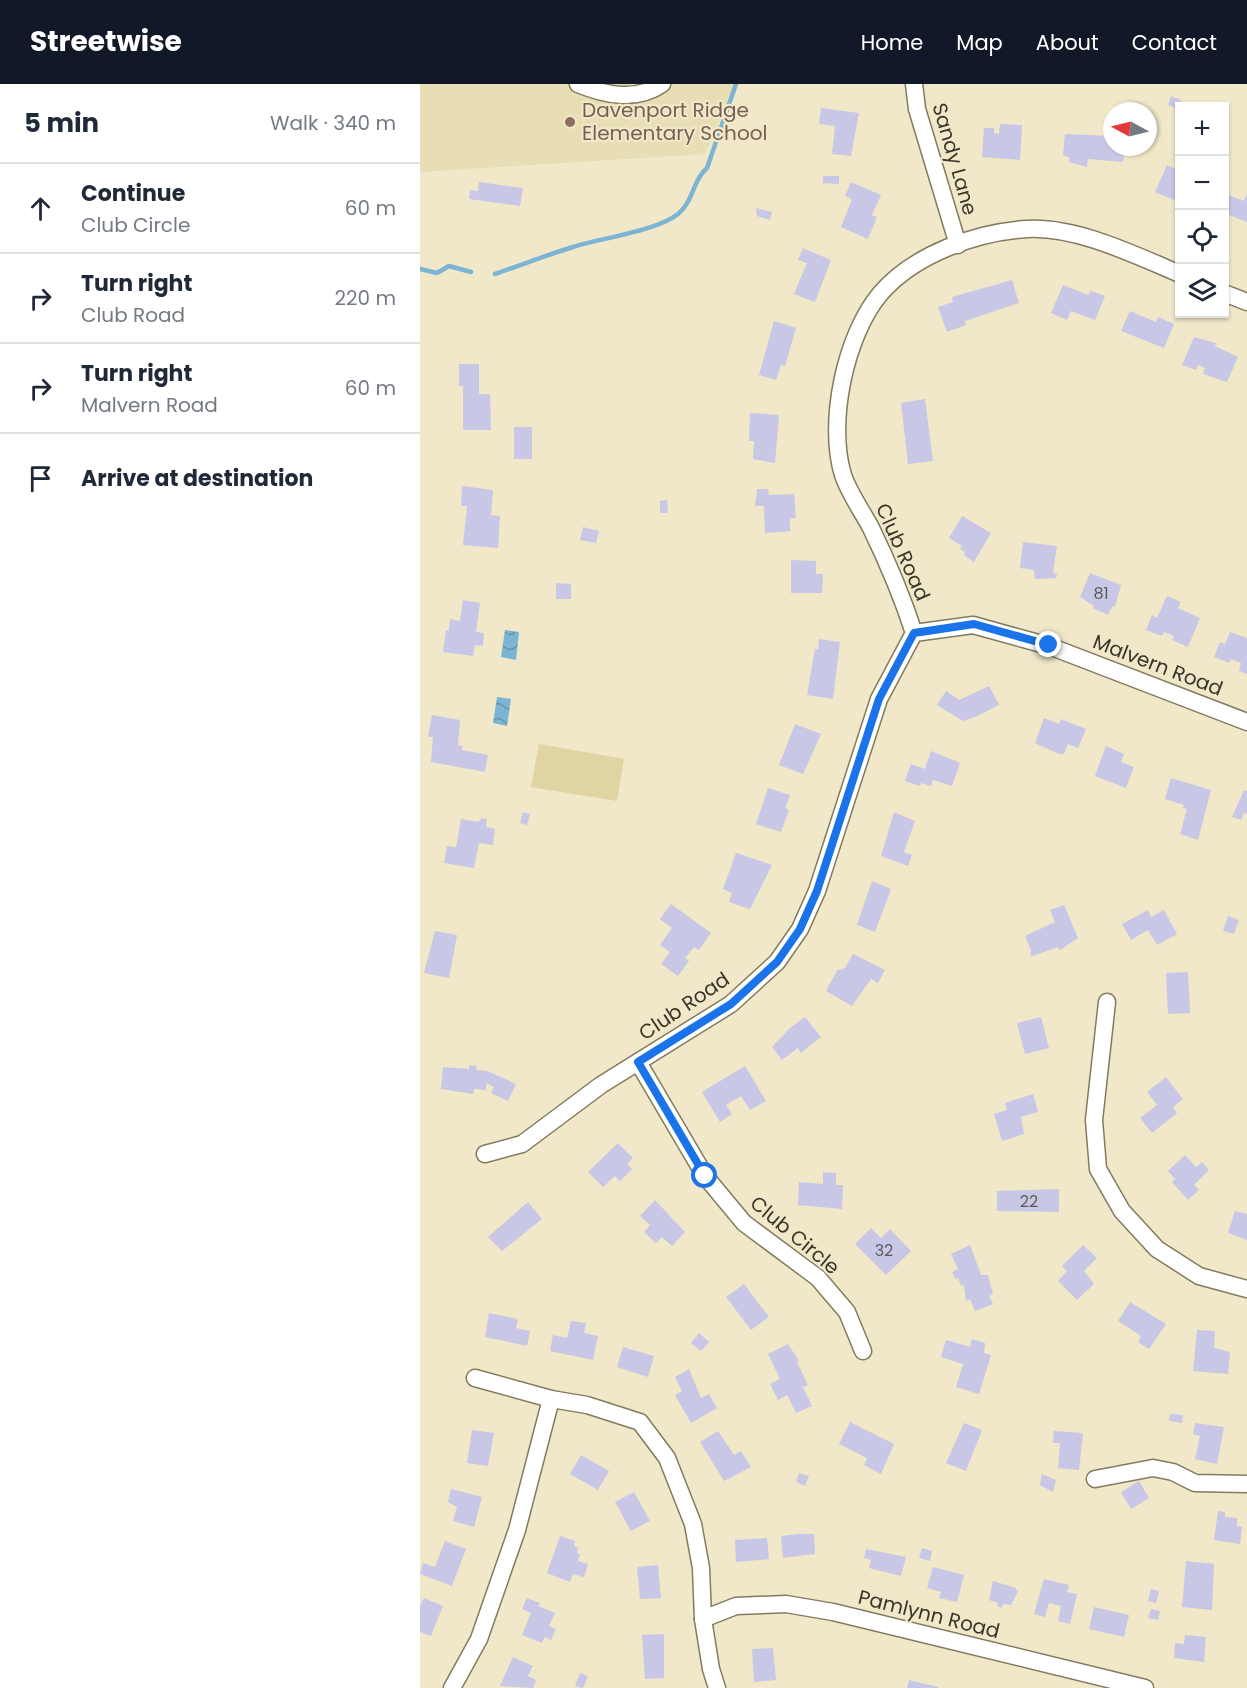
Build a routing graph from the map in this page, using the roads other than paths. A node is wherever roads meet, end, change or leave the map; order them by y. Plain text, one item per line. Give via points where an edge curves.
1 (578, 84) edge
2 (662, 84) edge
3 (914, 84) edge
4 (958, 245) junction
5 (1175, 272) edge
6 (1229, 295) edge
7 (1247, 302) edge
8 (914, 633) junction
9 (1247, 722) edge
10 (1107, 1002) dead end
11 (638, 1062) junction
12 (485, 1154) dead end
13 (1247, 1289) edge
14 (863, 1351) dead end
15 (475, 1378) dead end
16 (551, 1399) junction
17 (1095, 1479) dead end
18 (1247, 1484) edge
19 (703, 1619) junction
20 (452, 1688) edge
21 (717, 1688) edge
22 (1145, 1688) edge

1 - 2 street via 601,94 628,96
3 - 4 street, Sandy Lane via 917,109
4 - 5 street, Club Road via 990,234 1029,229 1061,232 1117,248
4 - 8 street, Club Road via 914,266 880,294 854,340 839,392 838,435 843,476 900,590
6 - 7 street
8 - 9 street, Malvern Road via 974,624 1049,645
8 - 11 street, Club Road via 879,699 817,891 800,929 777,962 731,1004
10 - 13 street via 1094,1120 1098,1169 1122,1211 1157,1249 1199,1276
11 - 12 street, Club Road via 522,1144
11 - 14 street, Club Circle via 705,1176 744,1223 818,1278 847,1312
15 - 16 street
16 - 19 street via 640,1422 667,1458 693,1524 701,1568
16 - 20 street via 518,1530 479,1639
17 - 18 street via 1153,1468 1195,1483
19 - 21 street
19 - 22 street, Pamlynn Road via 736,1606 786,1604

